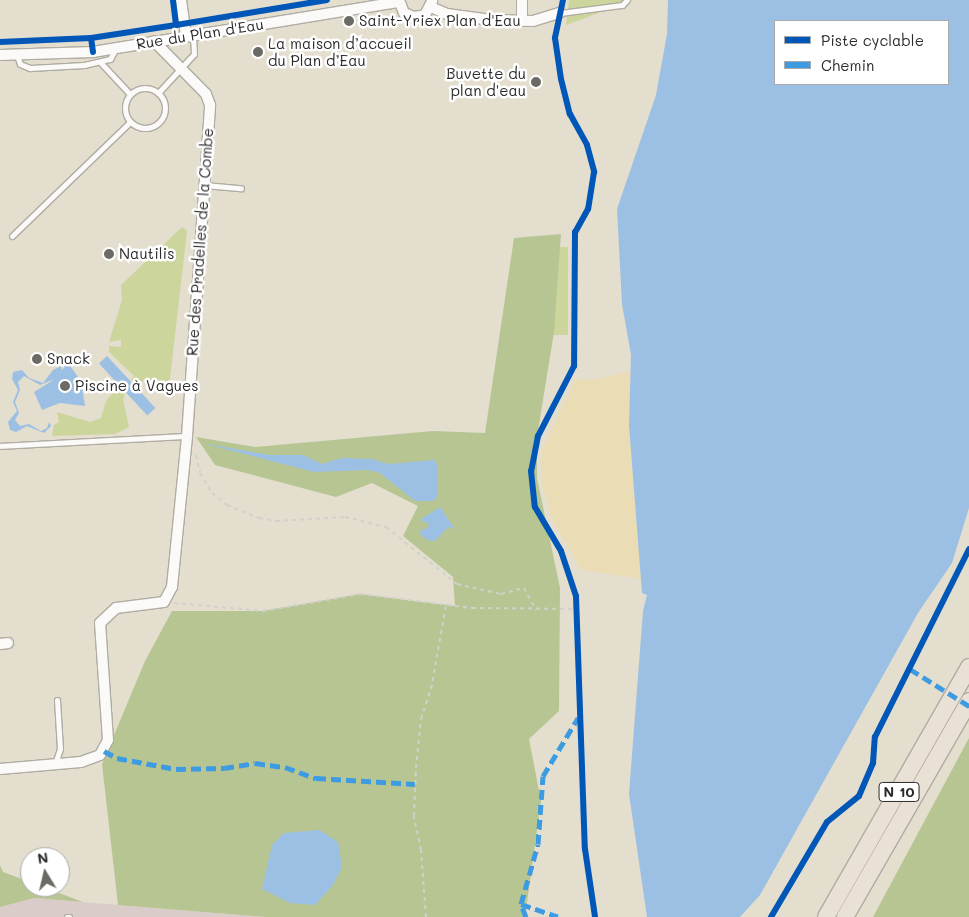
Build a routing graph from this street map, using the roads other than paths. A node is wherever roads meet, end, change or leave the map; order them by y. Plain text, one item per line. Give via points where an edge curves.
1 (181, 0) edge
2 (522, 0) edge
3 (626, 0) edge
4 (399, 1) edge
5 (431, 3) edge
6 (560, 13) joint
7 (522, 21) junction
8 (190, 36) junction
9 (154, 41) junction
10 (116, 48) junction
11 (0, 55) edge
12 (16, 55) junction
13 (101, 63) junction
14 (182, 69) junction
15 (158, 93) junction
16 (130, 94) junction
17 (130, 122) junction
18 (204, 185) junction
19 (241, 188) dead end
20 (12, 236) dead end
21 (187, 436) junction
22 (0, 446) edge
23 (969, 667) edge
24 (57, 700) dead end
25 (969, 701) edge
26 (55, 764) junction
27 (0, 769) edge
28 (826, 917) edge
29 (846, 917) edge

1 - 8 street
2 - 7 street
3 - 6 lane via 622,4
4 - 5 street, Rue du Plan d'Eau via 404,13 414,17 425,14
4 - 8 street, Rue du Plan d'Eau
5 - 7 street, Rue du Plan d'Eau via 447,14
6 - 7 street, Rue du Plan d'Eau via 533,22
8 - 9 street, Rue du Plan d'Eau
8 - 14 lane via 194,54
9 - 10 street, Rue du Plan d'Eau
9 - 14 street, Rue des Pradelles de la Combe
10 - 12 street, Rue du Plan d'Eau via 82,53
10 - 13 lane via 110,59
11 - 12 street, Rue du Plan d'Eau
12 - 13 lane via 20,64 30,68
13 - 16 lane
14 - 15 lane
14 - 18 street, Rue des Pradelles de la Combe via 206,94 210,105
15 - 16 lane via 142,88
15 - 17 lane via 164,104 159,122 141,128
16 - 17 lane via 124,110
17 - 20 lane
18 - 19 lane
18 - 21 street, Rue des Pradelles de la Combe
21 - 22 lane
21 - 26 street, Rue des Pradelles de la Combe via 172,587 164,602 126,605 103,617 99,641 107,746 90,760
23 - 28 highway, N 10
24 - 26 lane via 60,749
25 - 29 highway, N 10
26 - 27 street

